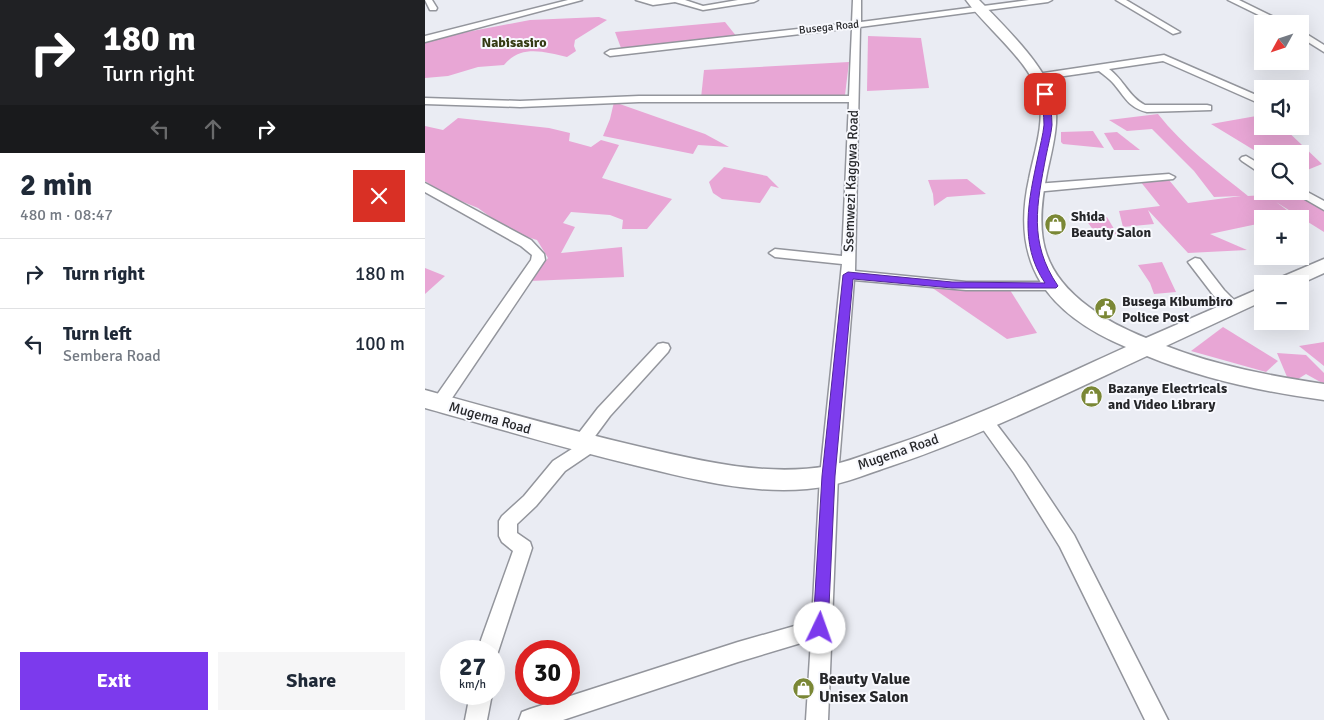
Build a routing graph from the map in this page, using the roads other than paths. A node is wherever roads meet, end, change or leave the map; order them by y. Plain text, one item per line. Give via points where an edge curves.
1 (428, 0) edge
2 (578, 0) edge
3 (640, 0) edge
4 (672, 0) edge
5 (678, 0) edge
6 (754, 0) edge
7 (857, 0) edge
8 (1046, 0) edge
9 (1120, 0) edge
10 (1232, 0) edge
11 (976, 4) edge
12 (433, 8) dead end
13 (1264, 15) edge
14 (856, 25) junction
15 (1176, 32) dead end
16 (425, 39) edge
17 (1309, 39) edge
18 (1324, 49) edge
19 (610, 53) dead end
20 (1100, 67) junction
21 (1037, 77) junction
22 (853, 98) junction
23 (1254, 98) edge
24 (426, 102) edge
25 (1207, 108) dead end
26 (1246, 160) dead end
27 (1254, 166) edge
28 (1169, 176) dead end
29 (425, 187) edge
30 (1035, 188) junction
31 (1309, 198) edge
32 (1324, 206) edge
33 (775, 253) dead end
34 (848, 261) junction
35 (1195, 262) dead end
36 (1324, 265) edge
37 (848, 275) junction
38 (1303, 275) edge
39 (1053, 286) junction
40 (1254, 298) edge
41 (1233, 307) junction
42 (663, 348) dead end
43 (1145, 348) junction
44 (1324, 392) edge
45 (433, 401) edge
46 (985, 420) junction
47 (585, 444) junction
48 (829, 476) junction
49 (820, 628) junction
50 (491, 640) edge
51 (479, 705) edge
52 (476, 720) edge
53 (530, 720) edge
54 (817, 720) edge
55 (1157, 720) edge

1 - 12 street
2 - 16 street
3 - 4 street via 653,3
5 - 6 street via 703,8
7 - 14 street, Ssemwezi Kaggwa Road
8 - 11 street, Busega Road
9 - 15 street
10 - 13 street
11 - 14 street, Busega Road
11 - 21 street
14 - 19 street, Busega Road
14 - 22 street, Ssemwezi Kaggwa Road
17 - 18 street
20 - 21 street
20 - 23 street via 1164,58
20 - 25 street via 1139,107
21 - 30 street via 1045,94 1048,126
22 - 24 street via 639,99 520,104
22 - 34 street, Ssemwezi Kaggwa Road
26 - 27 street
28 - 30 street
29 - 45 street via 526,243 538,254 534,266
30 - 39 street via 1032,228 1037,254
31 - 32 street
33 - 34 street
34 - 37 street, Ssemwezi Kaggwa Road
35 - 41 street
36 - 38 street
37 - 39 street via 966,286
37 - 48 street, Ssemwezi Kaggwa Road
39 - 43 street via 1095,322
40 - 41 street, Mugema Road
41 - 43 street, Mugema Road
42 - 47 street via 604,412
43 - 44 street via 1237,375
43 - 46 street, Mugema Road
45 - 47 street, Mugema Road
46 - 48 street, Mugema Road via 933,442
46 - 55 street via 1067,541
47 - 48 street, Mugema Road via 732,476 770,480
47 - 50 street via 559,466 530,501 508,521 508,536 523,548
48 - 49 street, Ssemwezi Kaggwa Road
49 - 53 street
49 - 54 street, Ssemwezi Kaggwa Road
51 - 52 street

